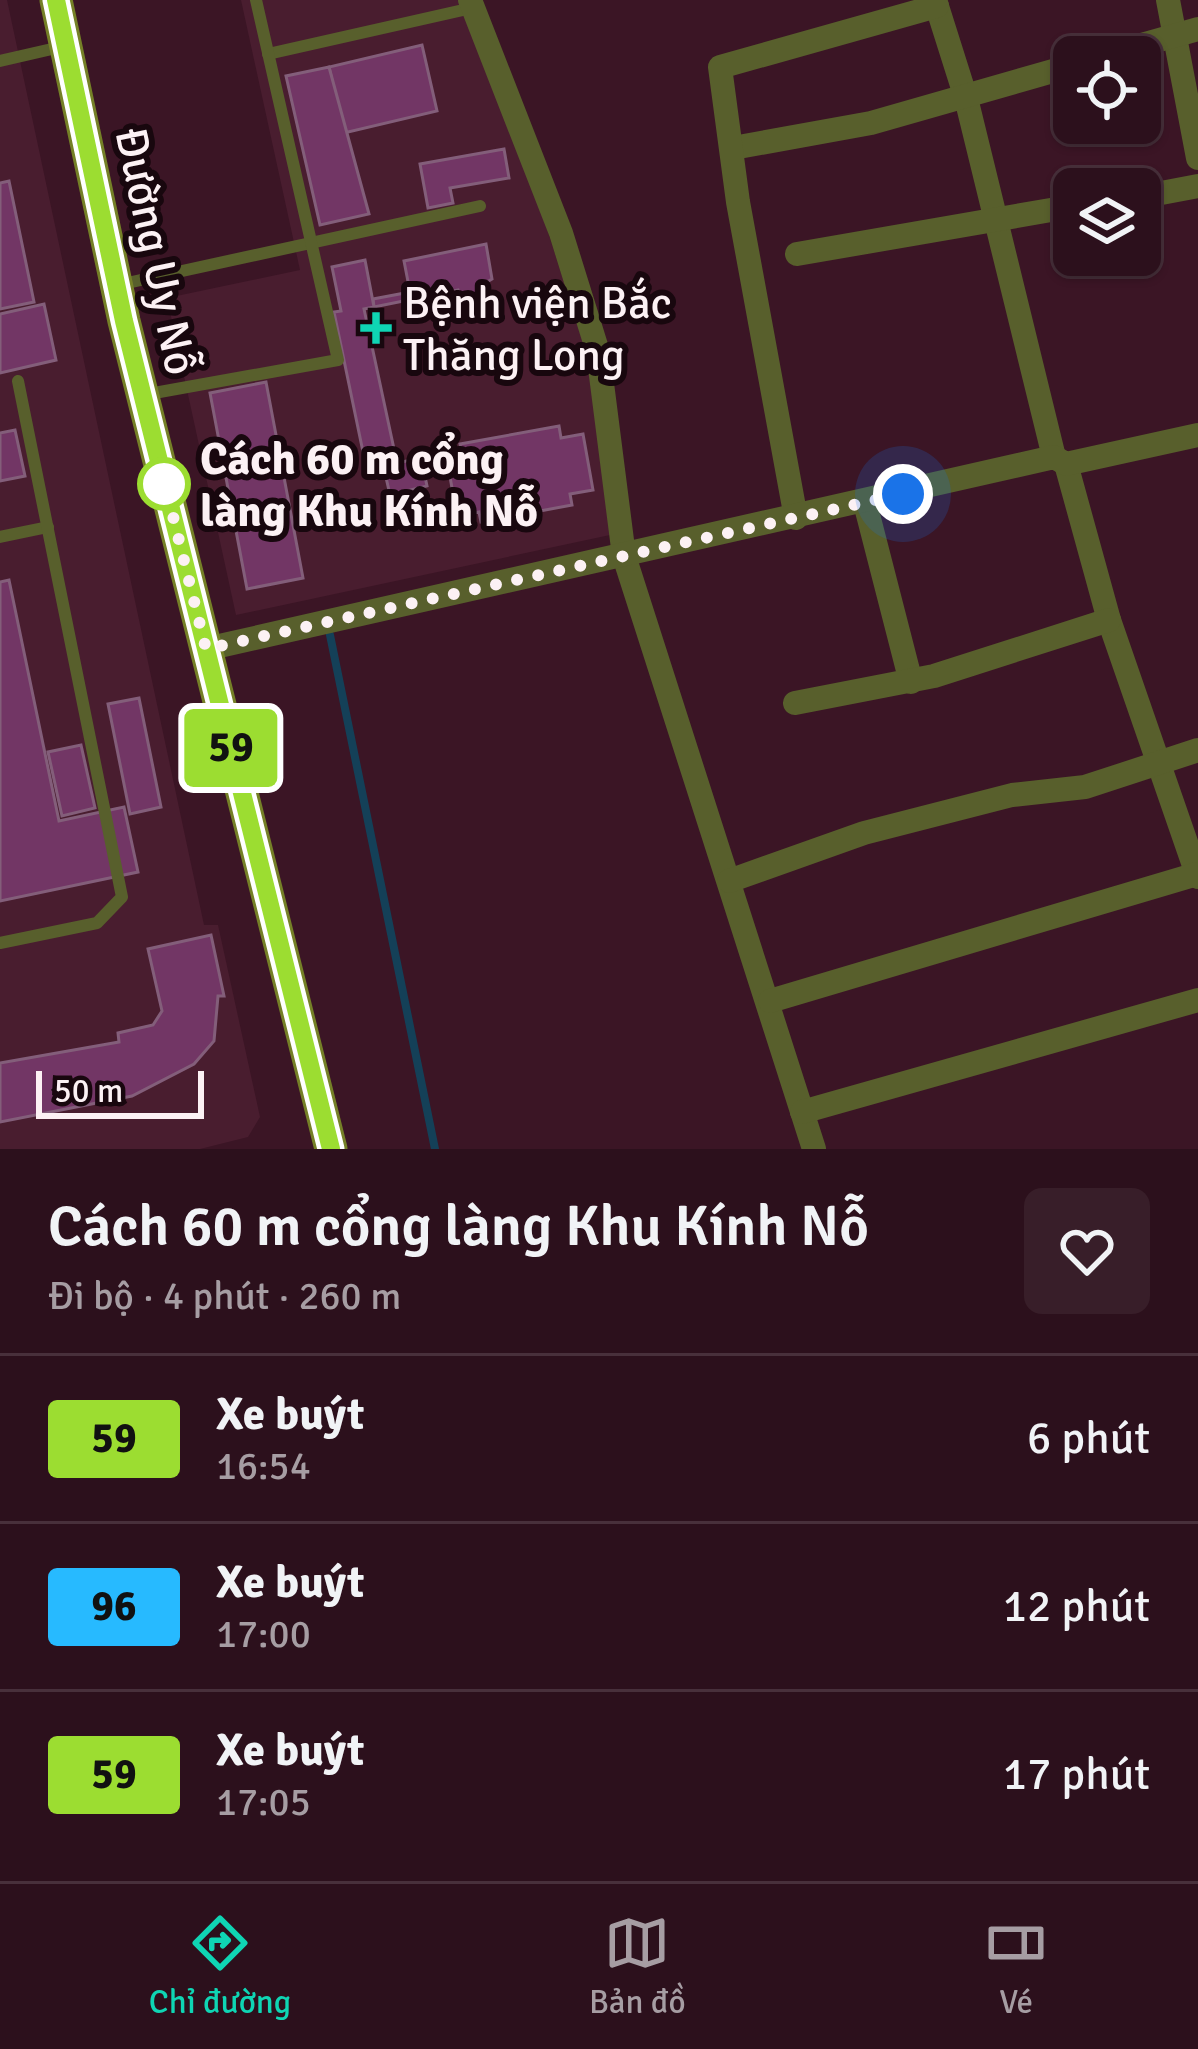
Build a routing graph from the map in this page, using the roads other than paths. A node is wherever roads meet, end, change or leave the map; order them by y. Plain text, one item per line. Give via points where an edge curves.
1 (56, 0) edge
2 (256, 0) edge
3 (1168, 0) edge
4 (936, 3) edge
5 (472, 4) edge
6 (1186, 33) edge
7 (66, 45) junction
8 (268, 54) junction
9 (0, 61) edge
10 (1053, 71) edge
11 (966, 98) junction
12 (733, 148) junction
13 (1198, 158) edge
14 (1198, 186) edge
15 (1161, 193) edge
16 (480, 206) dead end
17 (1053, 209) edge
18 (992, 218) junction
19 (311, 242) junction
20 (796, 254) dead end
21 (118, 285) junction
22 (18, 381) dead end
23 (142, 395) junction
24 (1198, 435) edge
25 (1060, 460) junction
26 (865, 503) junction
27 (796, 518) junction
28 (48, 527) junction
29 (0, 537) edge
30 (624, 556) junction
31 (1109, 620) junction
32 (206, 649) junction
33 (910, 682) junction
34 (795, 703) dead end
35 (1198, 750) edge
36 (1161, 764) junction
37 (1197, 875) edge
38 (729, 880) junction
39 (0, 943) edge
40 (770, 1000) junction
41 (1198, 1000) edge
42 (802, 1112) junction
43 (320, 1147) edge
44 (814, 1149) edge

1 - 7 street, Đường Uy Nỗ
2 - 8 lane
3 - 6 street
4 - 11 street
4 - 12 street via 720,67
5 - 8 lane
5 - 30 street via 598,352
6 - 13 street
7 - 9 lane
7 - 21 street, Đường Uy Nỗ
8 - 19 lane
10 - 11 street
11 - 12 street
11 - 18 street
12 - 27 street
14 - 15 street
16 - 19 lane
17 - 18 street
18 - 20 street
18 - 25 street
19 - 21 lane
19 - 23 lane via 338,360
21 - 23 street, Đường Uy Nỗ
22 - 28 lane
23 - 32 street, Đường Uy Nỗ
24 - 25 street
25 - 26 street
25 - 31 street
26 - 27 street
26 - 33 street
27 - 30 street
28 - 29 lane
28 - 39 lane via 122,897 97,923
30 - 32 street
30 - 38 street
31 - 33 street
31 - 36 street
32 - 43 street, Đường Uy Nỗ
33 - 34 street
35 - 36 street
36 - 37 street
36 - 38 street via 864,833
37 - 40 street
38 - 40 street
40 - 42 street
41 - 42 street
42 - 44 street

